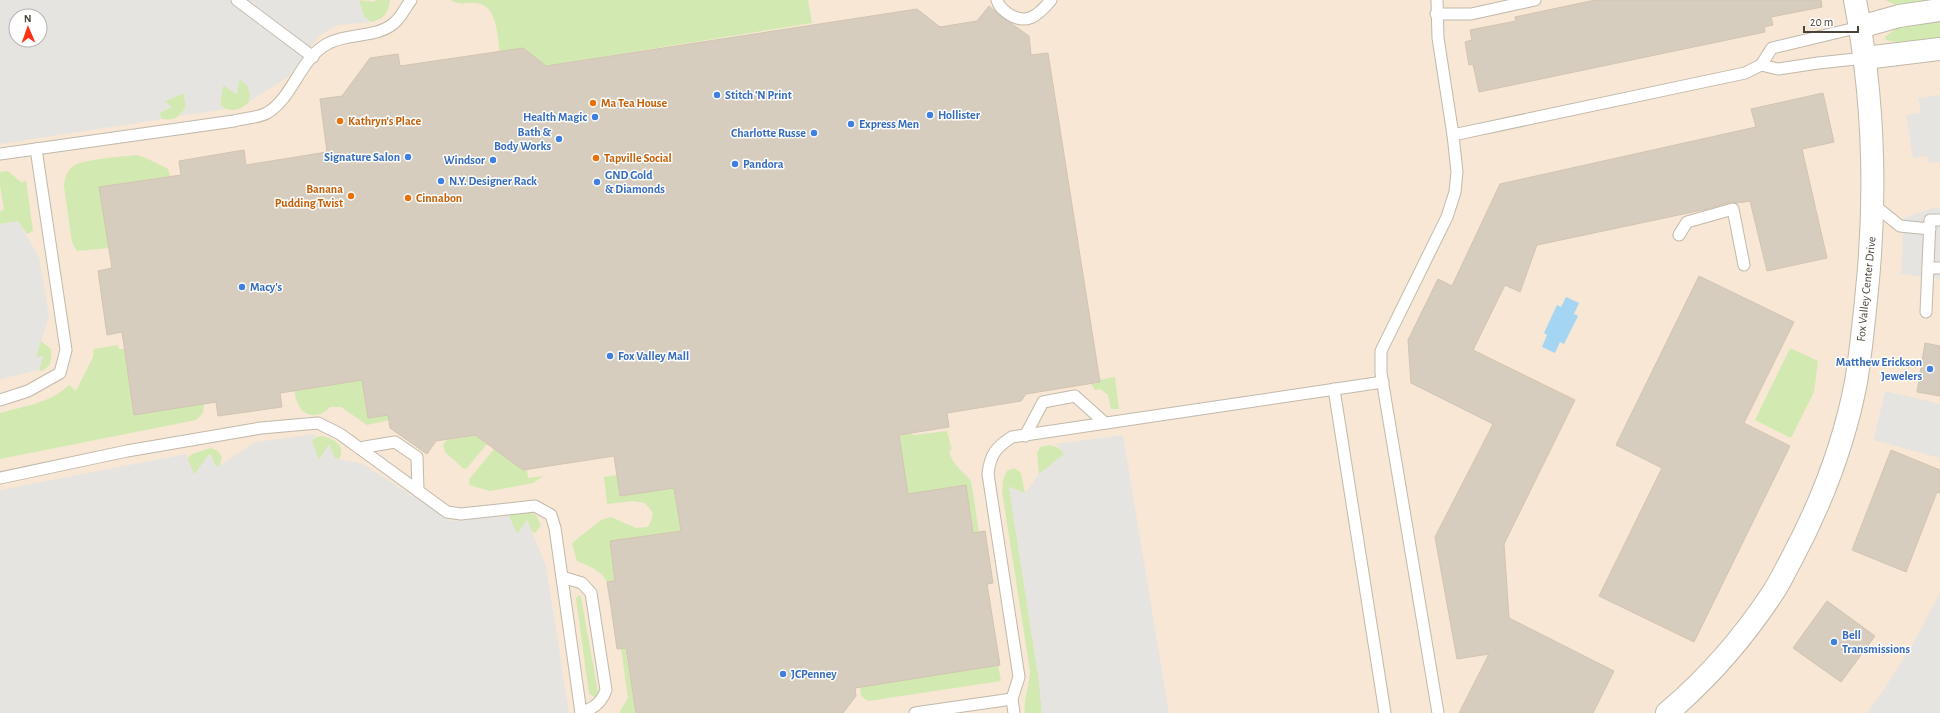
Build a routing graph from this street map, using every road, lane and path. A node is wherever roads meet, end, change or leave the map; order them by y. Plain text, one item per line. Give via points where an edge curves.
1 (237, 0) edge
2 (411, 0) edge
3 (997, 0) edge
4 (1051, 0) edge
5 (1436, 0) edge
6 (1535, 0) edge
7 (1854, 0) edge
8 (1940, 10) edge
9 (1436, 14) junction
10 (1860, 27) junction
11 (1940, 49) edge
12 (313, 57) junction
13 (1865, 58) junction
14 (1761, 65) junction
15 (1453, 135) junction
16 (36, 149) junction
17 (0, 154) edge
18 (1874, 205) junction
19 (1940, 220) edge
20 (1930, 229) junction
21 (1679, 235) dead end
22 (1744, 265) dead end
23 (1928, 268) junction
24 (1940, 268) edge
25 (1926, 312) dead end
26 (1383, 382) junction
27 (1334, 389) junction
28 (0, 400) edge
29 (1105, 423) junction
30 (1025, 436) junction
31 (359, 448) junction
32 (0, 478) edge
33 (418, 491) junction
34 (562, 577) junction
35 (1012, 699) junction
36 (581, 713) edge
37 (915, 713) edge
38 (1014, 713) edge
39 (1384, 713) edge
40 (1438, 713) edge
41 (1667, 713) edge

1 - 12 lane
2 - 12 lane via 401,16 383,31 329,43
3 - 4 lane via 999,6 1014,18 1025,20 1041,12
5 - 9 lane
6 - 9 lane via 1471,14
7 - 10 street, Fox Valley Center Drive
8 - 10 street via 1899,16
9 - 15 lane
10 - 13 street, Fox Valley Center Drive
10 - 14 lane via 1772,48
11 - 13 street
12 - 16 lane via 283,100 266,114 234,121
13 - 14 lane via 1778,69
13 - 18 street, Fox Valley Center Drive via 1873,145
14 - 15 lane via 1724,78
15 - 26 lane via 1457,172 1455,192 1447,217 1381,351
16 - 17 lane
16 - 28 lane via 66,350 60,373 28,392
18 - 20 lane via 1900,226
18 - 41 street, Fox Valley Center Drive via 1856,382 1836,460 1808,527 1773,594 1725,656
19 - 20 lane via 1930,220
20 - 23 lane
21 - 22 lane via 1687,222 1733,209
23 - 24 lane
23 - 25 lane
26 - 27 lane
26 - 40 lane
27 - 29 lane
27 - 39 lane
29 - 30 lane
29 - 30 lane via 1075,396 1043,402
30 - 35 lane via 1012,437 994,450 988,474 1019,677
31 - 32 lane via 340,434 318,423 311,423 254,429 127,451
31 - 33 lane
31 - 33 lane via 395,442 417,457
33 - 34 lane via 447,512 461,514 535,506 551,515
34 - 36 lane
34 - 36 lane via 582,583 591,593 605,682 606,690 603,697 592,709
35 - 37 lane
35 - 38 lane

